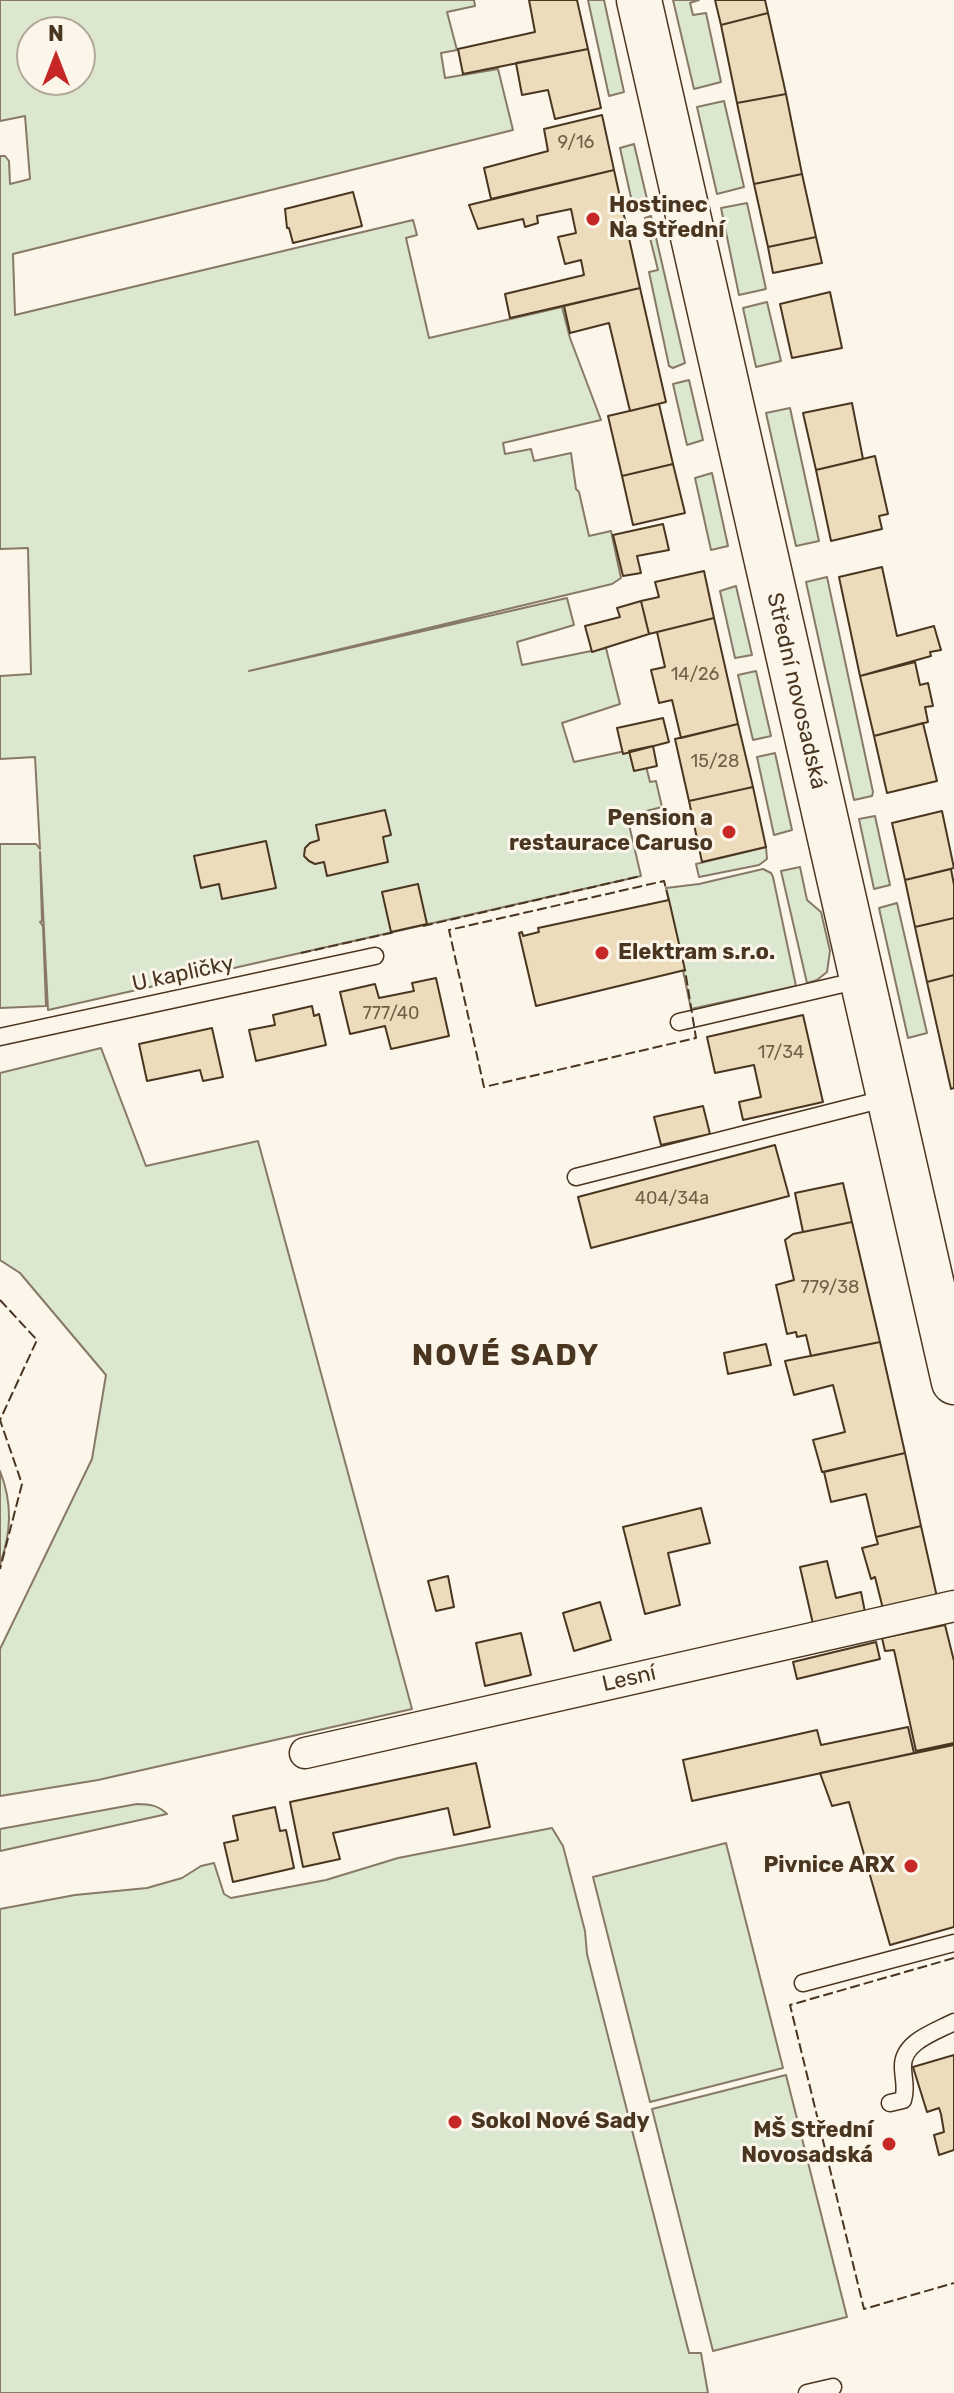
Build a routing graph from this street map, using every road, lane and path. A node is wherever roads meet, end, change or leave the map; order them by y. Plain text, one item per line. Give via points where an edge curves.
1 (639, 0) edge
2 (375, 956) dead end
3 (862, 980) junction
4 (679, 1022) dead end
5 (0, 1037) edge
6 (889, 1098) junction
7 (576, 1177) dead end
8 (954, 1382) edge
9 (954, 1606) edge
10 (305, 1753) dead end
11 (954, 1943) edge
12 (803, 1983) dead end
13 (954, 2022) edge
14 (890, 2103) dead end
15 (833, 2387) dead end
16 (807, 2393) edge

1 - 3 main road, Střední novosadská
2 - 5 lane, U kapličky
3 - 4 lane
3 - 6 main road, Střední novosadská
6 - 7 lane
6 - 8 main road, Střední novosadská
9 - 10 street, Lesní
11 - 12 lane
13 - 14 lane via 905,2053 906,2090 903,2100
15 - 16 lane

